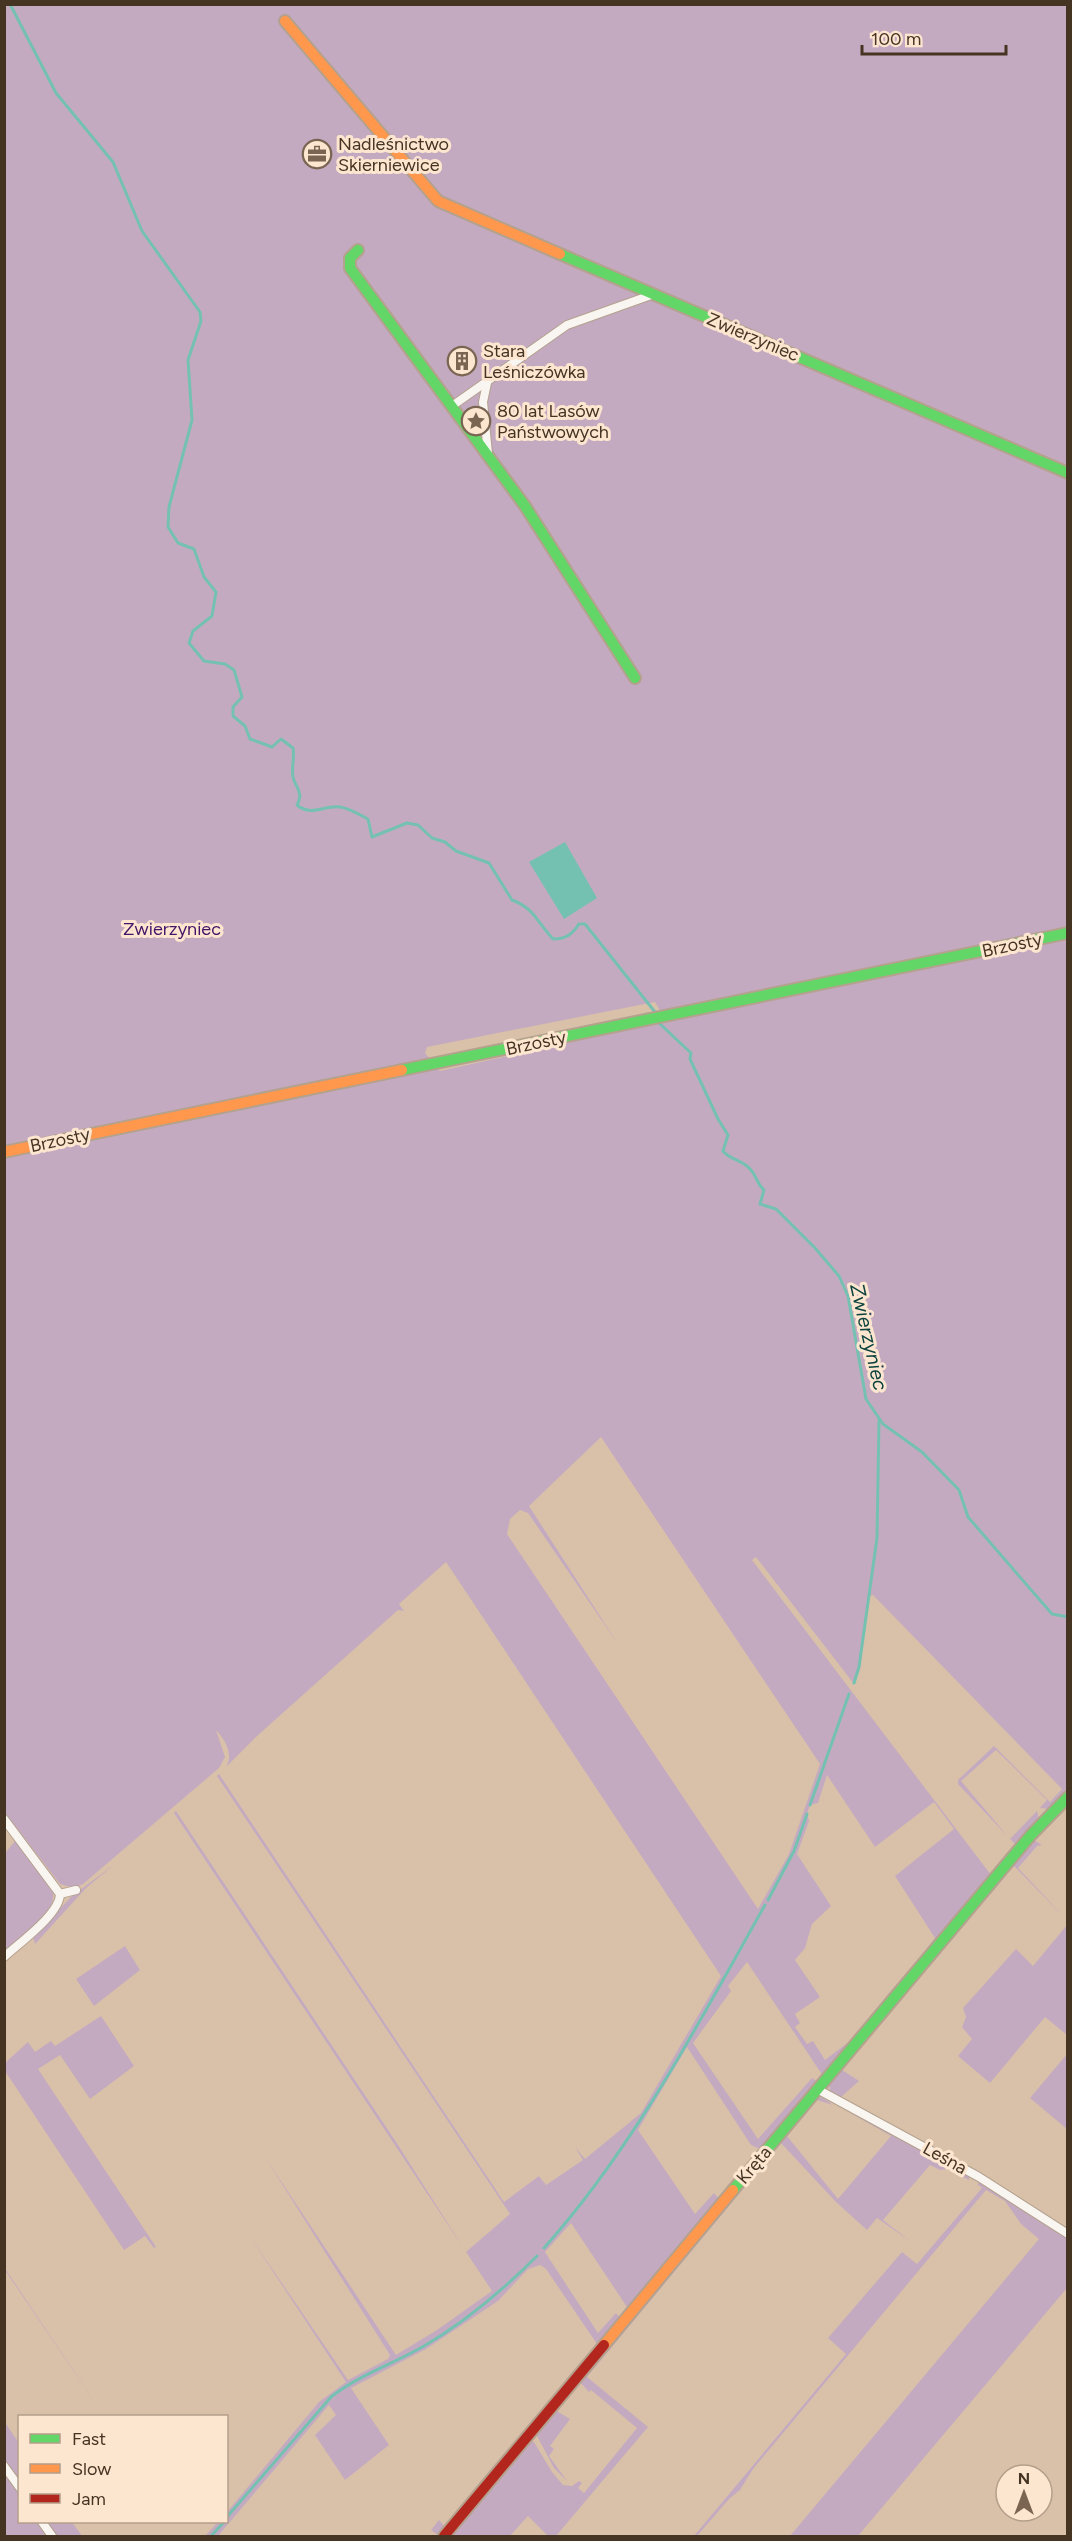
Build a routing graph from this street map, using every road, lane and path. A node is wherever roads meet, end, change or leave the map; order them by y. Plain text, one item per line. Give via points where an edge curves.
1 (285, 21) dead end
2 (358, 250) dead end
3 (654, 294) junction
4 (487, 383) junction
5 (452, 406) junction
6 (488, 454) junction
7 (1068, 473) edge
8 (635, 678) dead end
9 (1068, 933) edge
10 (4, 1152) edge
11 (1068, 1797) edge
12 (4, 1819) edge
13 (76, 1890) dead end
14 (60, 1894) junction
15 (4, 1957) edge
16 (818, 2090) junction
17 (1068, 2234) edge
18 (4, 2466) edge
19 (18, 2485) edge
20 (43, 2523) edge
21 (52, 2536) edge
22 (444, 2536) edge

1 - 3 street, Zwierzyniec via 438,201
2 - 5 street via 350,258 350,268
3 - 4 street via 567,325
3 - 7 street, Zwierzyniec
4 - 5 street
4 - 6 street via 483,402
5 - 6 street
6 - 8 street via 551,544
9 - 10 street, Brzosty
11 - 16 street, Kręta via 1031,1835
12 - 14 street
13 - 14 street
14 - 15 street via 49,1916
16 - 17 street, Leśna via 979,2177
16 - 22 street, Kręta
18 - 19 street
20 - 21 street

